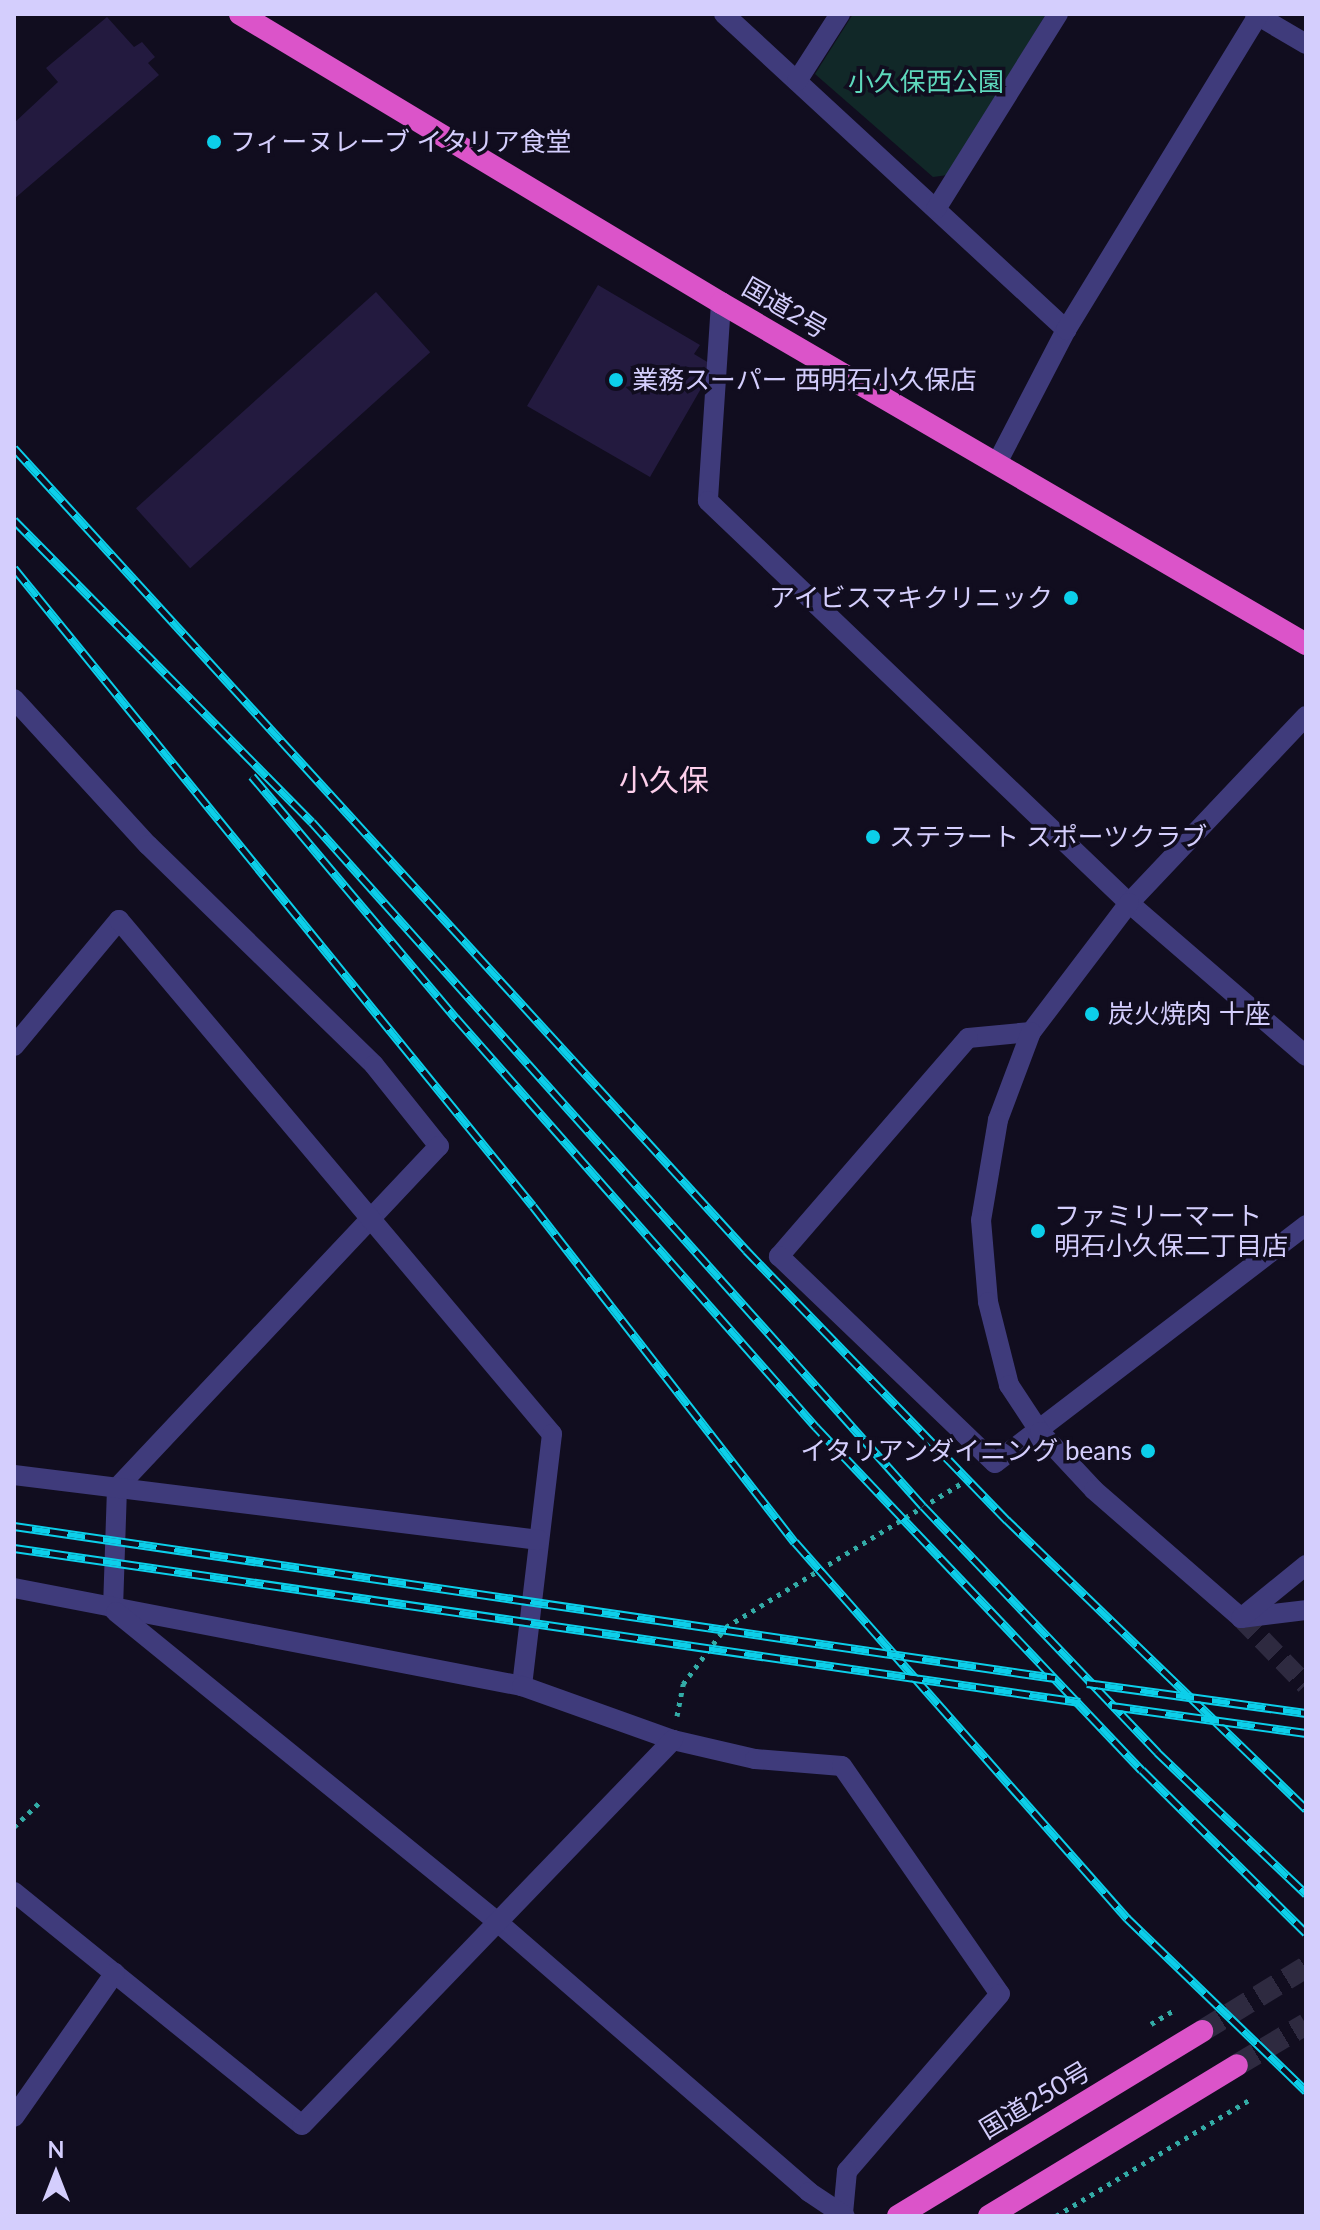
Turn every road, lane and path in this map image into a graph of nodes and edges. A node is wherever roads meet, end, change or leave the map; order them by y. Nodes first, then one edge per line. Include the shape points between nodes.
1 (240, 14) edge
2 (724, 14) edge
3 (840, 14) edge
4 (1058, 14) edge
5 (1257, 15) edge
6 (1306, 44) edge
7 (797, 81) junction
8 (936, 209) junction
9 (721, 303) junction
10 (1066, 330) junction
11 (997, 463) junction
12 (1306, 644) edge
13 (14, 699) edge
14 (1306, 716) edge
15 (1129, 903) junction
16 (1031, 1032) junction
17 (14, 1046) edge
18 (1306, 1056) edge
19 (366, 1219) junction
20 (1306, 1225) edge
21 (1040, 1432) junction
22 (995, 1463) junction
23 (14, 1475) edge
24 (117, 1488) junction
25 (539, 1540) junction
26 (1306, 1565) edge
27 (14, 1588) edge
28 (113, 1609) junction
29 (1306, 1610) edge
30 (1241, 1618) junction
31 (522, 1686) junction
32 (673, 1740) junction
33 (40, 1802) dead end
34 (14, 1827) edge
35 (14, 1892) edge
36 (501, 1925) junction
37 (115, 1973) junction
38 (1202, 2031) tunnel mouth
39 (1237, 2065) tunnel mouth
40 (1251, 2099) dead end
41 (14, 2117) edge
42 (843, 2215) edge
43 (898, 2216) edge
44 (989, 2216) edge
45 (1056, 2216) edge

1 - 9 highway, 国道2号
2 - 7 street
3 - 7 street
4 - 8 street
5 - 6 street
5 - 10 street
7 - 8 street
8 - 10 street
9 - 11 highway, 国道2号
9 - 15 street via 708,501
10 - 11 street
11 - 12 highway, 国道2号
13 - 19 street via 148,845 374,1065 439,1146
14 - 15 street
15 - 16 street
15 - 18 street
16 - 21 street via 998,1120 981,1220 988,1302 1009,1385
16 - 22 street via 968,1038 779,1256
17 - 19 street via 119,920
19 - 24 street
19 - 25 street via 552,1434
20 - 21 street
21 - 22 street
21 - 30 street via 1094,1490
22 - 32 path via 726,1627 683,1684
23 - 24 street
24 - 25 street
24 - 28 street
25 - 31 street
26 - 30 street
27 - 28 street
28 - 31 street
28 - 36 street
29 - 30 street
31 - 32 street
32 - 36 street
32 - 42 street via 755,1759 842,1766 1000,1994 847,2171
33 - 34 path
35 - 37 street
36 - 37 street via 302,2125
36 - 42 street via 809,2192
37 - 41 street
38 - 43 highway, 国道250号
39 - 44 highway
40 - 45 path

